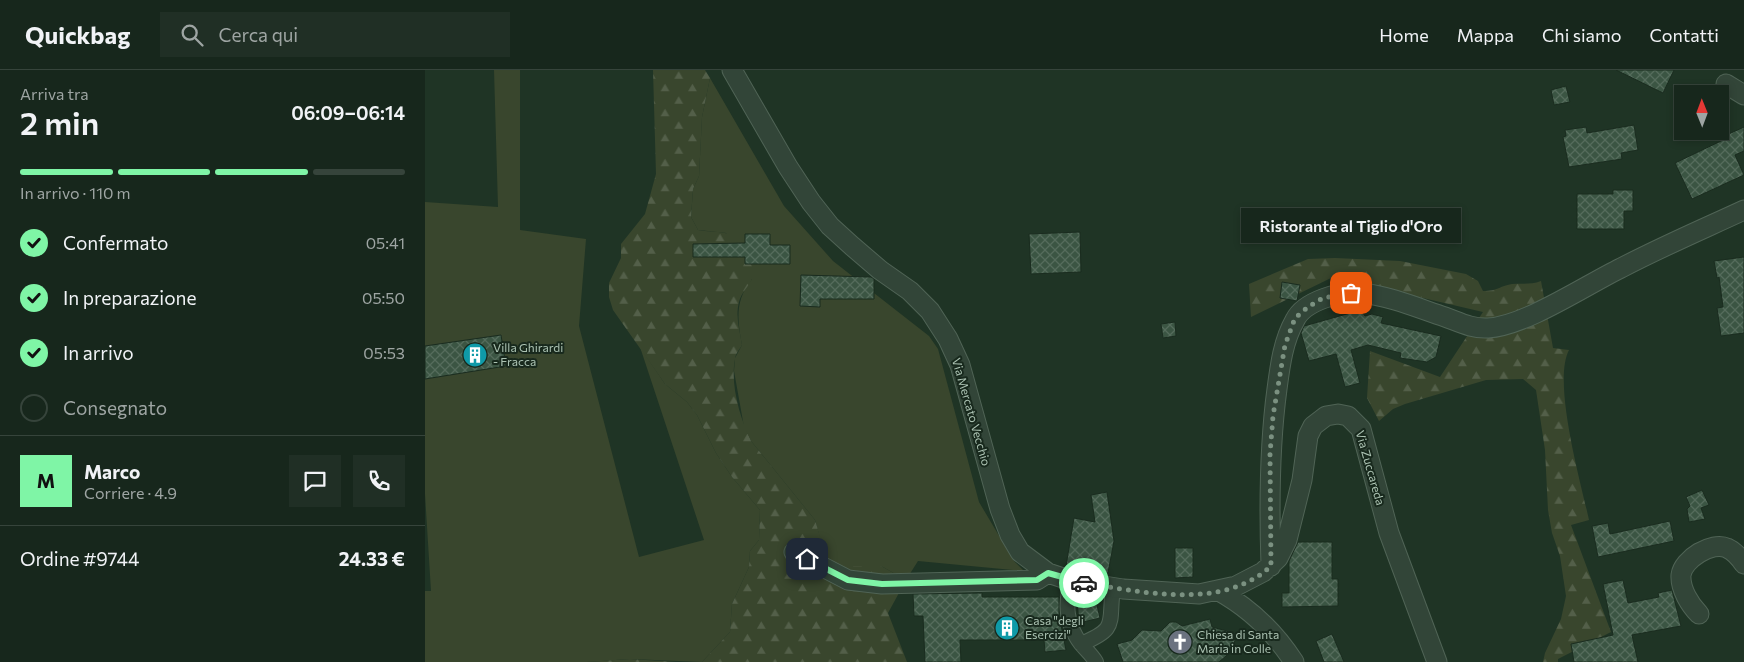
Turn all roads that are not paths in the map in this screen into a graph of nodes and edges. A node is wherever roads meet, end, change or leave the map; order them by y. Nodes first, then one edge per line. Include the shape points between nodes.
1 (732, 70) edge
2 (1726, 84) dead end
3 (1744, 95) edge
4 (1744, 210) edge
5 (794, 552) dead end
6 (1274, 562) junction
7 (1744, 564) edge
8 (1048, 573) junction
9 (1072, 581) junction
10 (1113, 588) junction
11 (1217, 590) junction
12 (1699, 614) dead end
13 (1081, 644) junction
14 (1096, 662) edge
15 (1294, 662) edge
16 (1437, 662) edge

1 - 8 street, Via Mercato Vecchio via 788,167 830,226 930,310 960,366 1010,535 1020,552
2 - 3 street
4 - 6 street via 1623,266 1512,324 1487,328 1468,326 1361,292 1340,293 1308,307 1295,318 1279,371 1270,454
5 - 8 street via 848,580 882,584 1037,580
6 - 11 street, Via Mercato Vecchio via 1254,579
6 - 16 street, Via Zuccareda via 1293,522 1313,426 1326,416 1348,416 1361,429 1389,533
7 - 12 street via 1727,548 1717,546 1687,563 1681,575 1684,591
8 - 9 street, Via Mercato Vecchio
9 - 10 street, Via Mercato Vecchio
9 - 13 street via 1067,617
10 - 11 street, Via Mercato Vecchio via 1180,594
10 - 13 street via 1110,626 1101,636
11 - 15 street via 1244,606 1267,626
13 - 14 street

